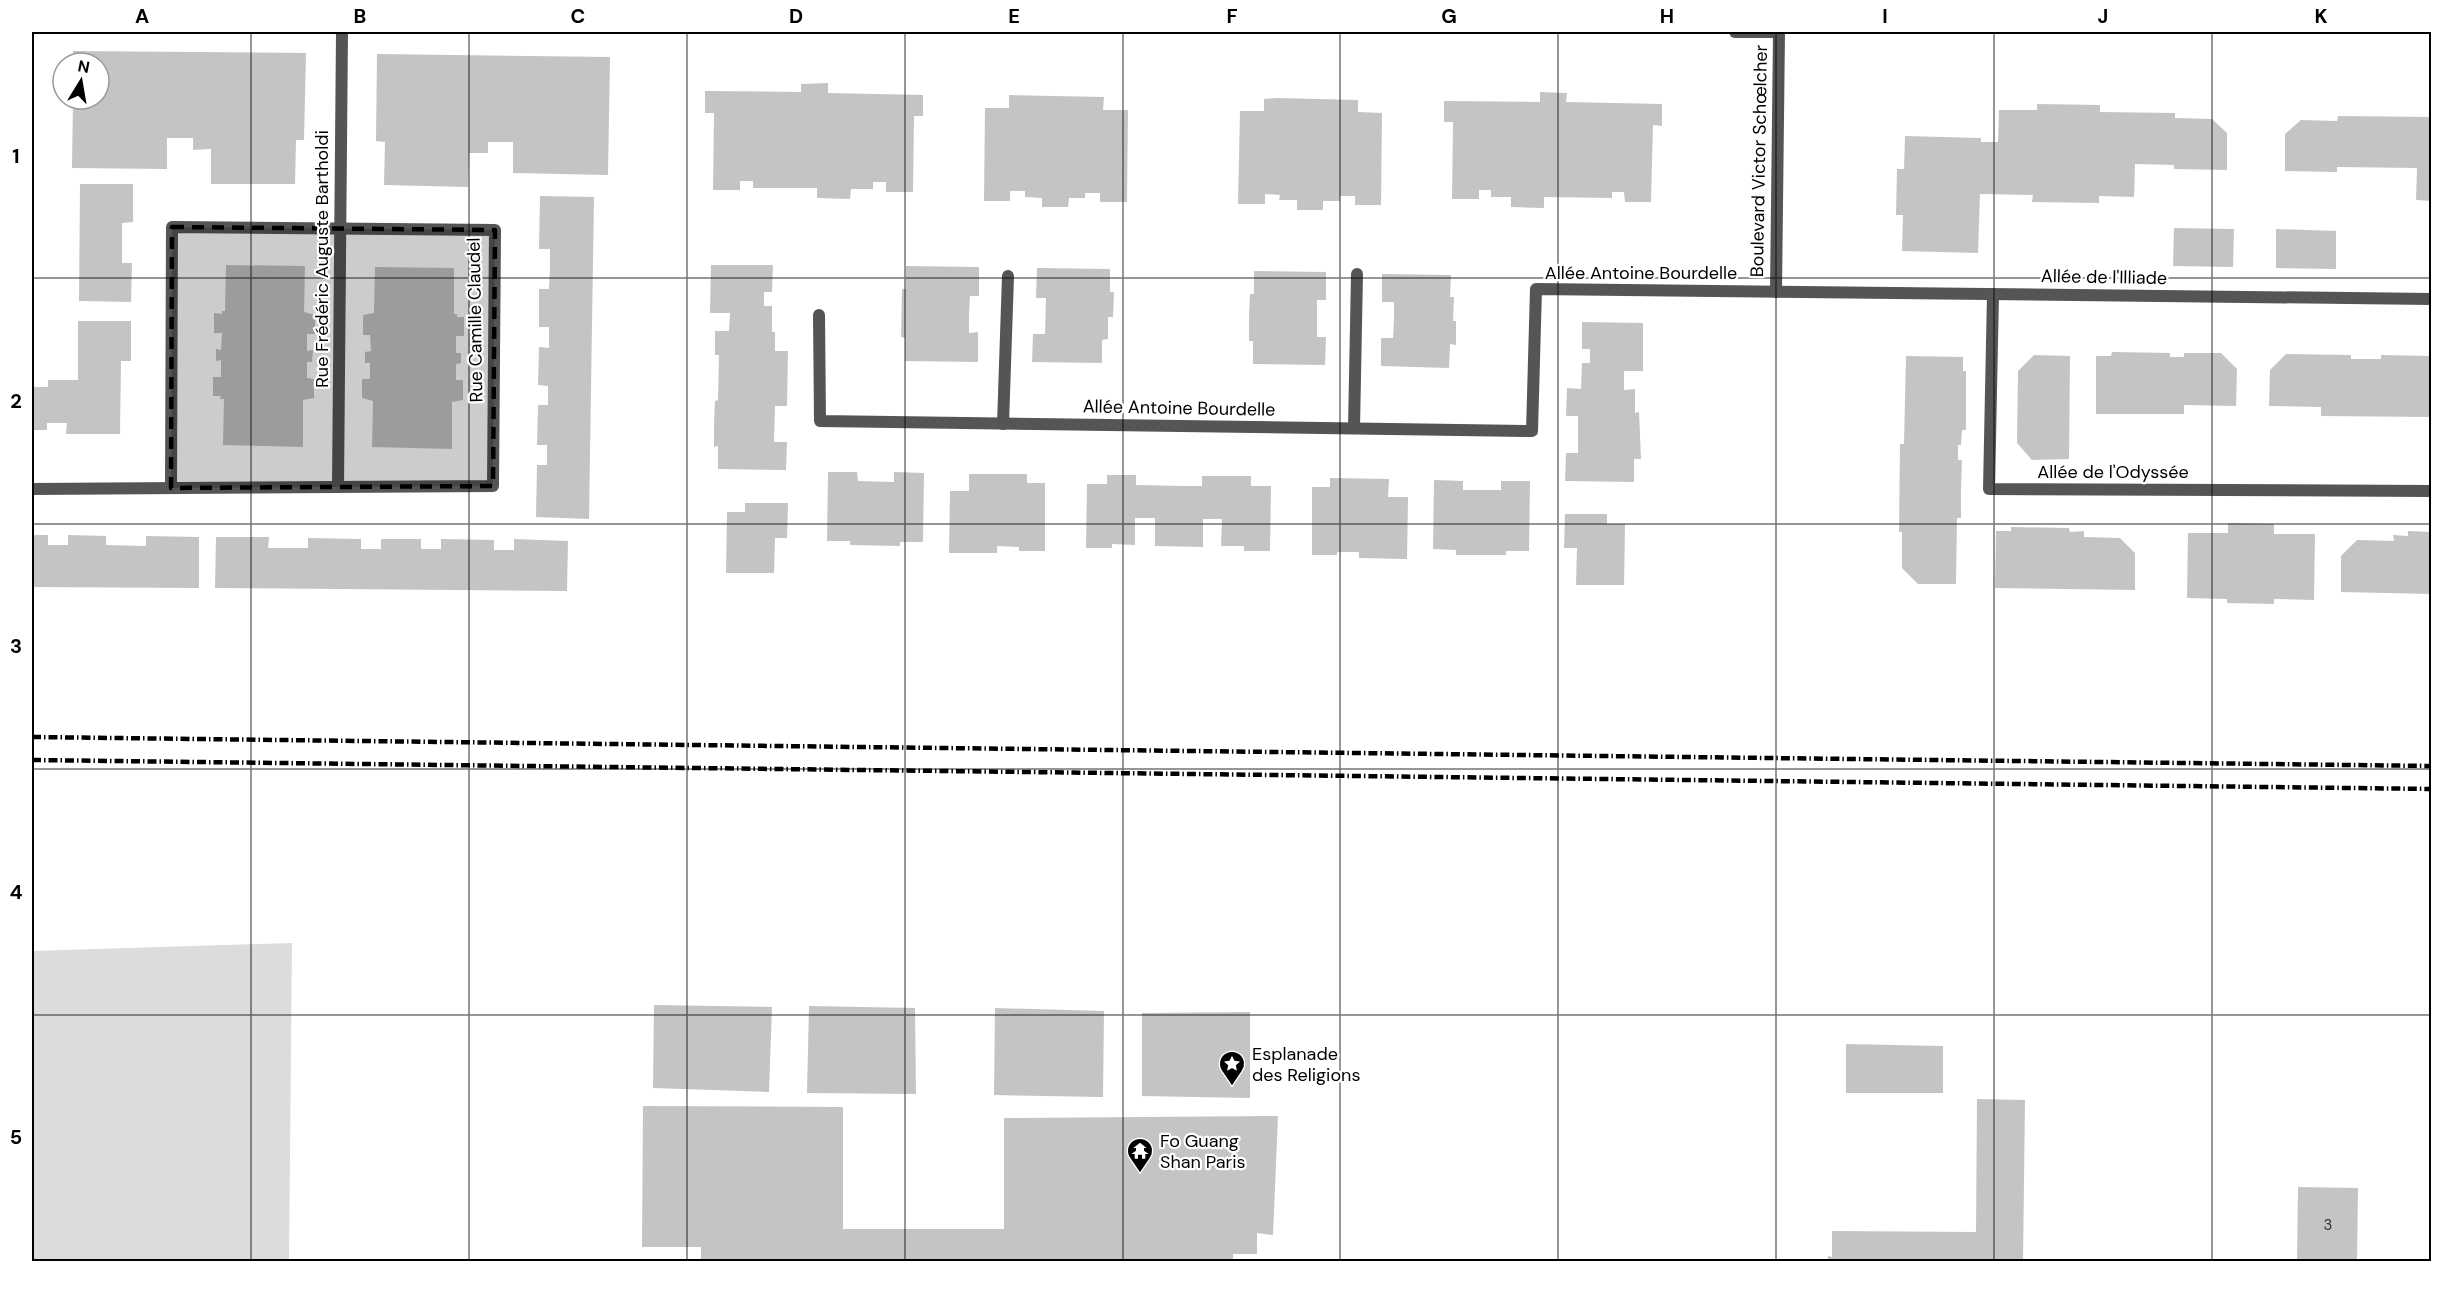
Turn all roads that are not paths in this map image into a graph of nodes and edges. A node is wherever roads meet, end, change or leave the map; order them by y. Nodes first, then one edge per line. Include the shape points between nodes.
1 (342, 32) edge
2 (1735, 32) edge
3 (1779, 32) edge
4 (340, 228) junction
5 (1357, 274) dead end
6 (1008, 276) dead end
7 (1776, 292) junction
8 (1993, 294) junction
9 (2432, 299) edge
10 (819, 315) dead end
11 (1003, 424) junction
12 (1354, 429) junction
13 (338, 486) junction
14 (171, 488) junction
15 (32, 489) edge
16 (2432, 491) edge

1 - 4 street, Rue Frédéric Auguste Bartholdi
2 - 3 street
3 - 7 street, Boulevard Victor Schœlcher
4 - 13 street, Rue Frédéric Auguste Bartholdi
4 - 13 street, Rue Camille Claudel via 495,230 494,474 493,486
4 - 14 street, Rue Camille Claudel via 172,227
5 - 12 street
6 - 11 street
7 - 8 street, Allée de l'Illiade
7 - 12 street, Allée Antoine Bourdelle via 1536,289 1533,431
8 - 9 street, Allée de l'Illiade
8 - 16 street, Allée de l'Odyssée via 1989,489
10 - 11 street, Allée Antoine Bourdelle via 820,421
11 - 12 street, Allée Antoine Bourdelle
13 - 14 street, Rue Camille Claudel
14 - 15 street, Rue Camille Claudel

